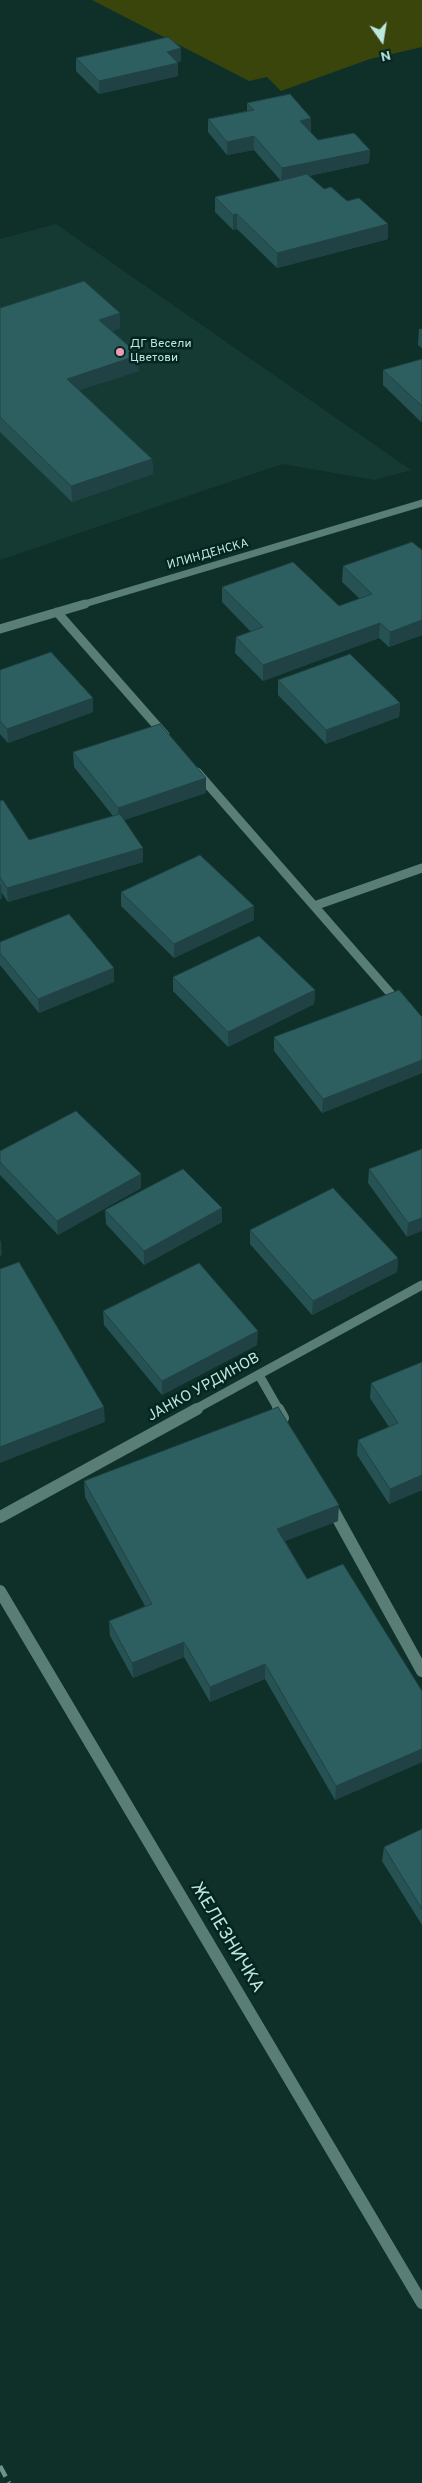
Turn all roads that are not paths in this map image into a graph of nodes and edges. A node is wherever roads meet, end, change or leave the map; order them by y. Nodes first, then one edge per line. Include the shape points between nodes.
1 (422, 503) edge
2 (56, 612) junction
3 (0, 629) edge
4 (172, 744) edge
5 (192, 766) edge
6 (422, 868) edge
7 (314, 906) junction
8 (403, 1008) edge
9 (422, 1285) edge
10 (259, 1375) junction
11 (288, 1427) edge
12 (326, 1497) edge
13 (0, 1517) edge
14 (0, 1591) edge
15 (422, 1671) edge
16 (422, 2303) edge

1 - 2 street, ИЛИНДЕНСКА
2 - 3 street, ИЛИНДЕНСКА
2 - 4 street
5 - 7 street
6 - 7 street
7 - 8 street
9 - 10 street, ЈАНКО УРДИНОВ
10 - 11 street
10 - 13 street, ЈАНКО УРДИНОВ
12 - 15 street
14 - 16 street, ЖЕЛЕЗНИЧКА

